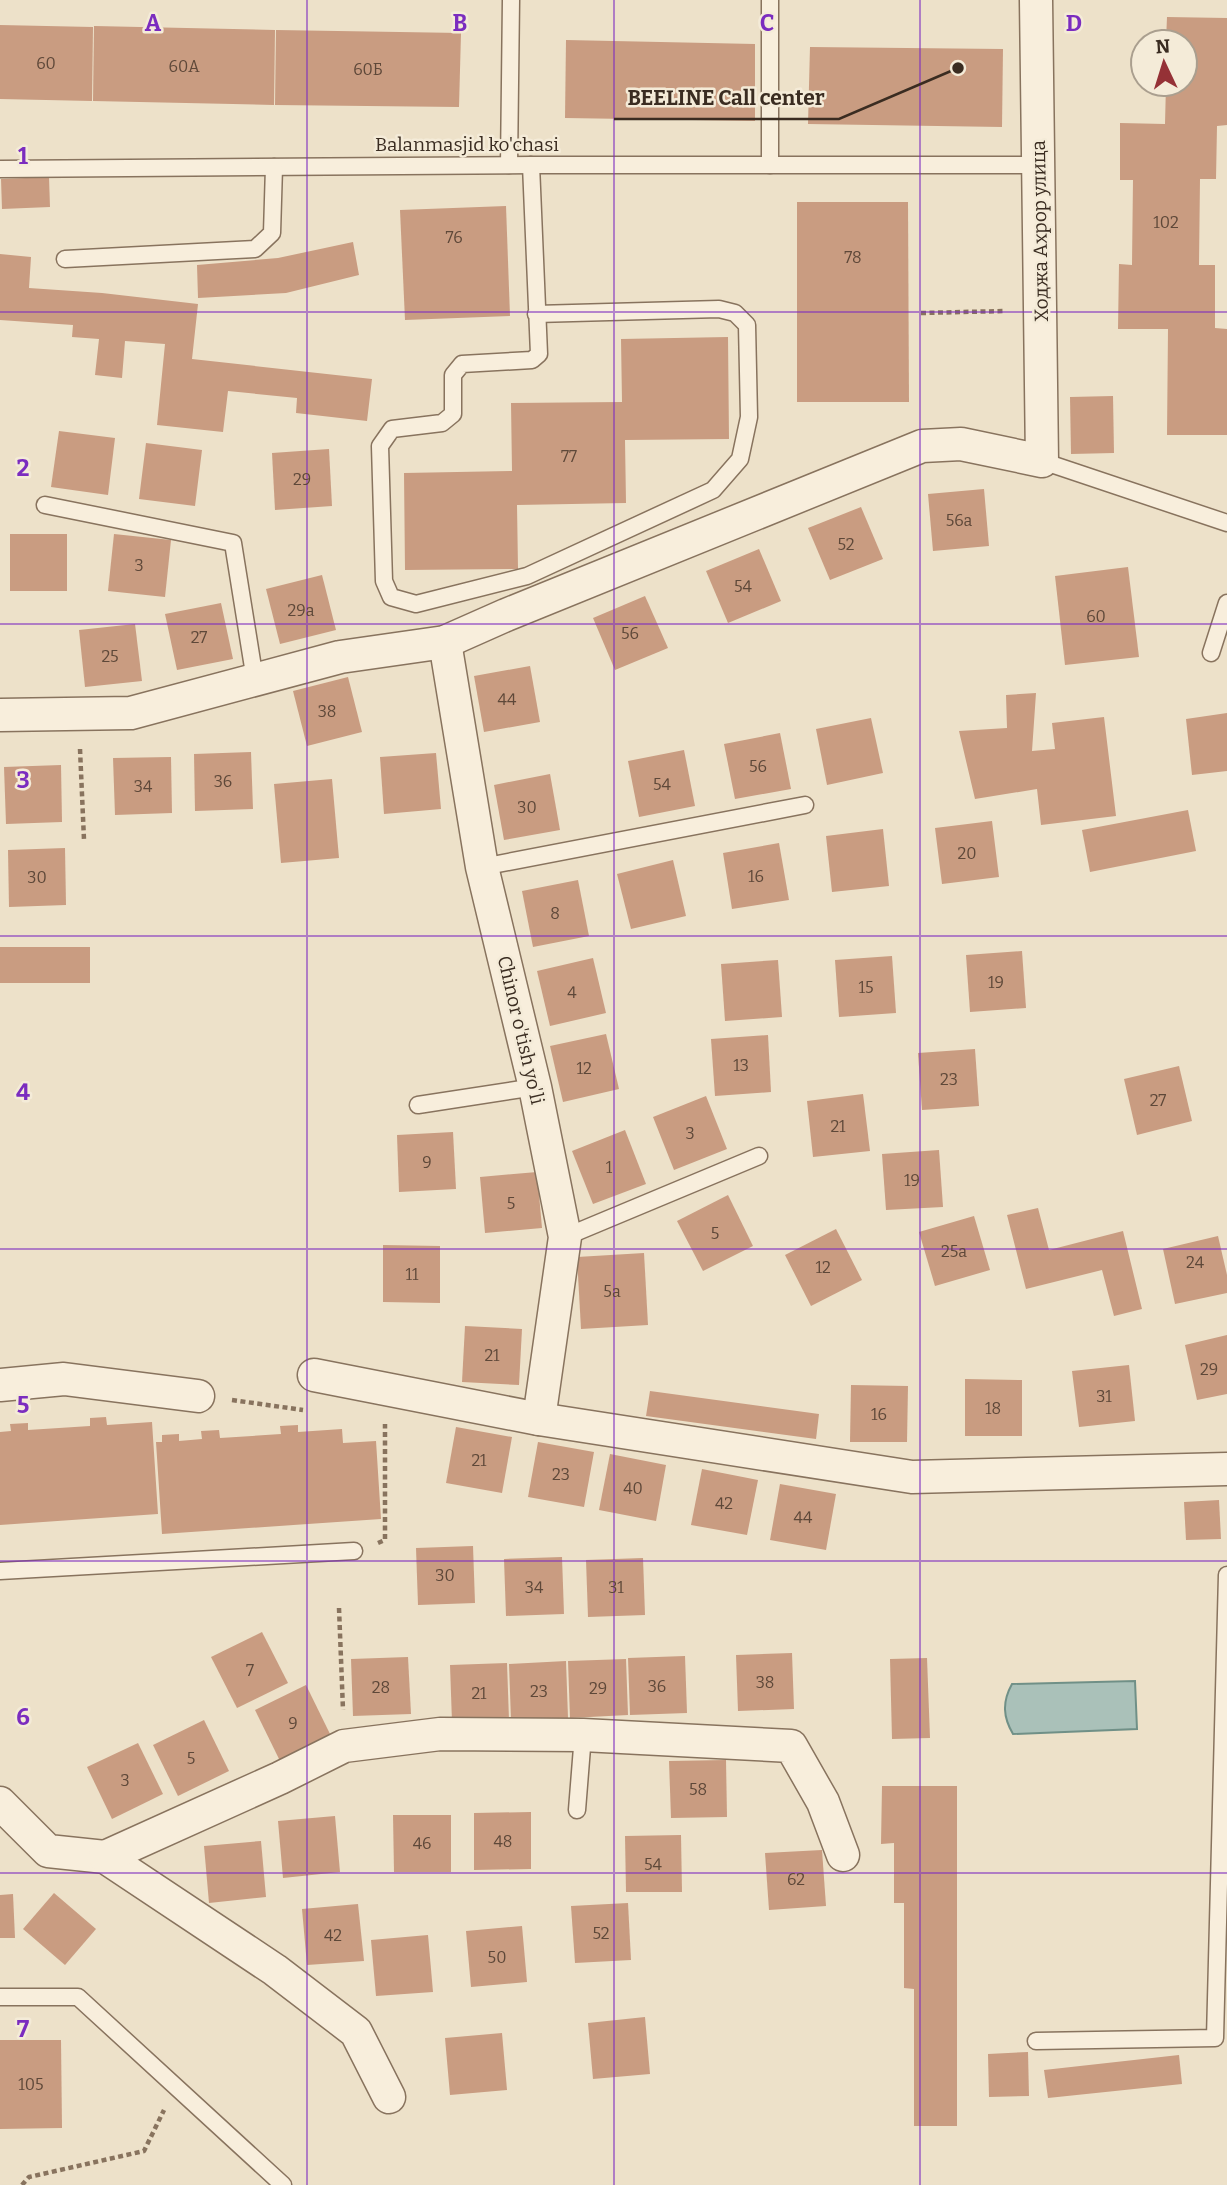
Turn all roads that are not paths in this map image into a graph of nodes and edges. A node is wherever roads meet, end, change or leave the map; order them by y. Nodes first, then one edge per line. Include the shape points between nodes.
1 (511, 0) edge
2 (770, 0) edge
3 (1036, 0) edge
4 (509, 165) junction
5 (531, 165) junction
6 (770, 165) junction
7 (1039, 165) junction
8 (274, 167) junction
9 (0, 169) edge
10 (65, 259) dead end
11 (536, 314) junction
12 (1042, 461) junction
13 (45, 505) dead end
14 (1227, 523) edge
15 (1227, 603) edge
16 (444, 642) junction
17 (1212, 653) dead end
18 (255, 680) junction
19 (0, 715) edge
20 (805, 805) dead end
21 (482, 867) junction
22 (535, 1087) junction
23 (418, 1105) dead end
24 (759, 1156) dead end
25 (565, 1237) junction
26 (314, 1375) dead end
27 (0, 1385) edge
28 (198, 1396) road end
29 (538, 1419) junction
30 (1227, 1469) edge
31 (354, 1551) road end
32 (0, 1571) edge
33 (1227, 1575) edge
34 (583, 1735) junction
35 (0, 1803) edge
36 (577, 1810) dead end
37 (843, 1855) dead end
38 (106, 1857) junction
39 (0, 1997) edge
40 (1036, 2041) dead end
41 (389, 2097) dead end
42 (283, 2185) edge

1 - 4 lane
2 - 6 lane
3 - 7 street, Ходжа Ахрор улица
4 - 5 lane, Balanmasjid ko'chasi
4 - 8 lane, Balanmasjid ko'chasi
5 - 6 lane, Balanmasjid ko'chasi
5 - 11 lane
6 - 7 lane, Balanmasjid ko'chasi
7 - 12 street, Ходжа Ахрор улица
8 - 9 lane, Balanmasjid ko'chasi
8 - 10 lane via 272,233 254,249
11 - 11 lane via 539,354 532,360 462,364 453,375 453,414 442,423 392,429 380,446 384,581 391,597 416,604 527,576 713,490 740,459 750,417 747,325 735,313 719,309
12 - 14 lane
12 - 16 street via 961,444 922,446
13 - 18 lane via 233,543
15 - 17 lane
16 - 18 street via 340,657
16 - 21 street, Chinor o'tish yo'li
18 - 19 street via 131,713
20 - 21 lane
21 - 22 street, Chinor o'tish yo'li
22 - 23 lane
22 - 25 street, Chinor o'tish yo'li
24 - 25 lane
25 - 29 street, Chinor o'tish yo'li
26 - 29 street
27 - 28 street via 64,1379
29 - 30 street via 912,1478
31 - 32 lane
33 - 40 lane via 1215,2038
34 - 36 lane
34 - 37 street via 791,1746 823,1802
34 - 38 street via 440,1734 344,1746
35 - 38 street via 48,1851
38 - 41 street via 275,1970 356,2032
39 - 42 lane via 78,1997

